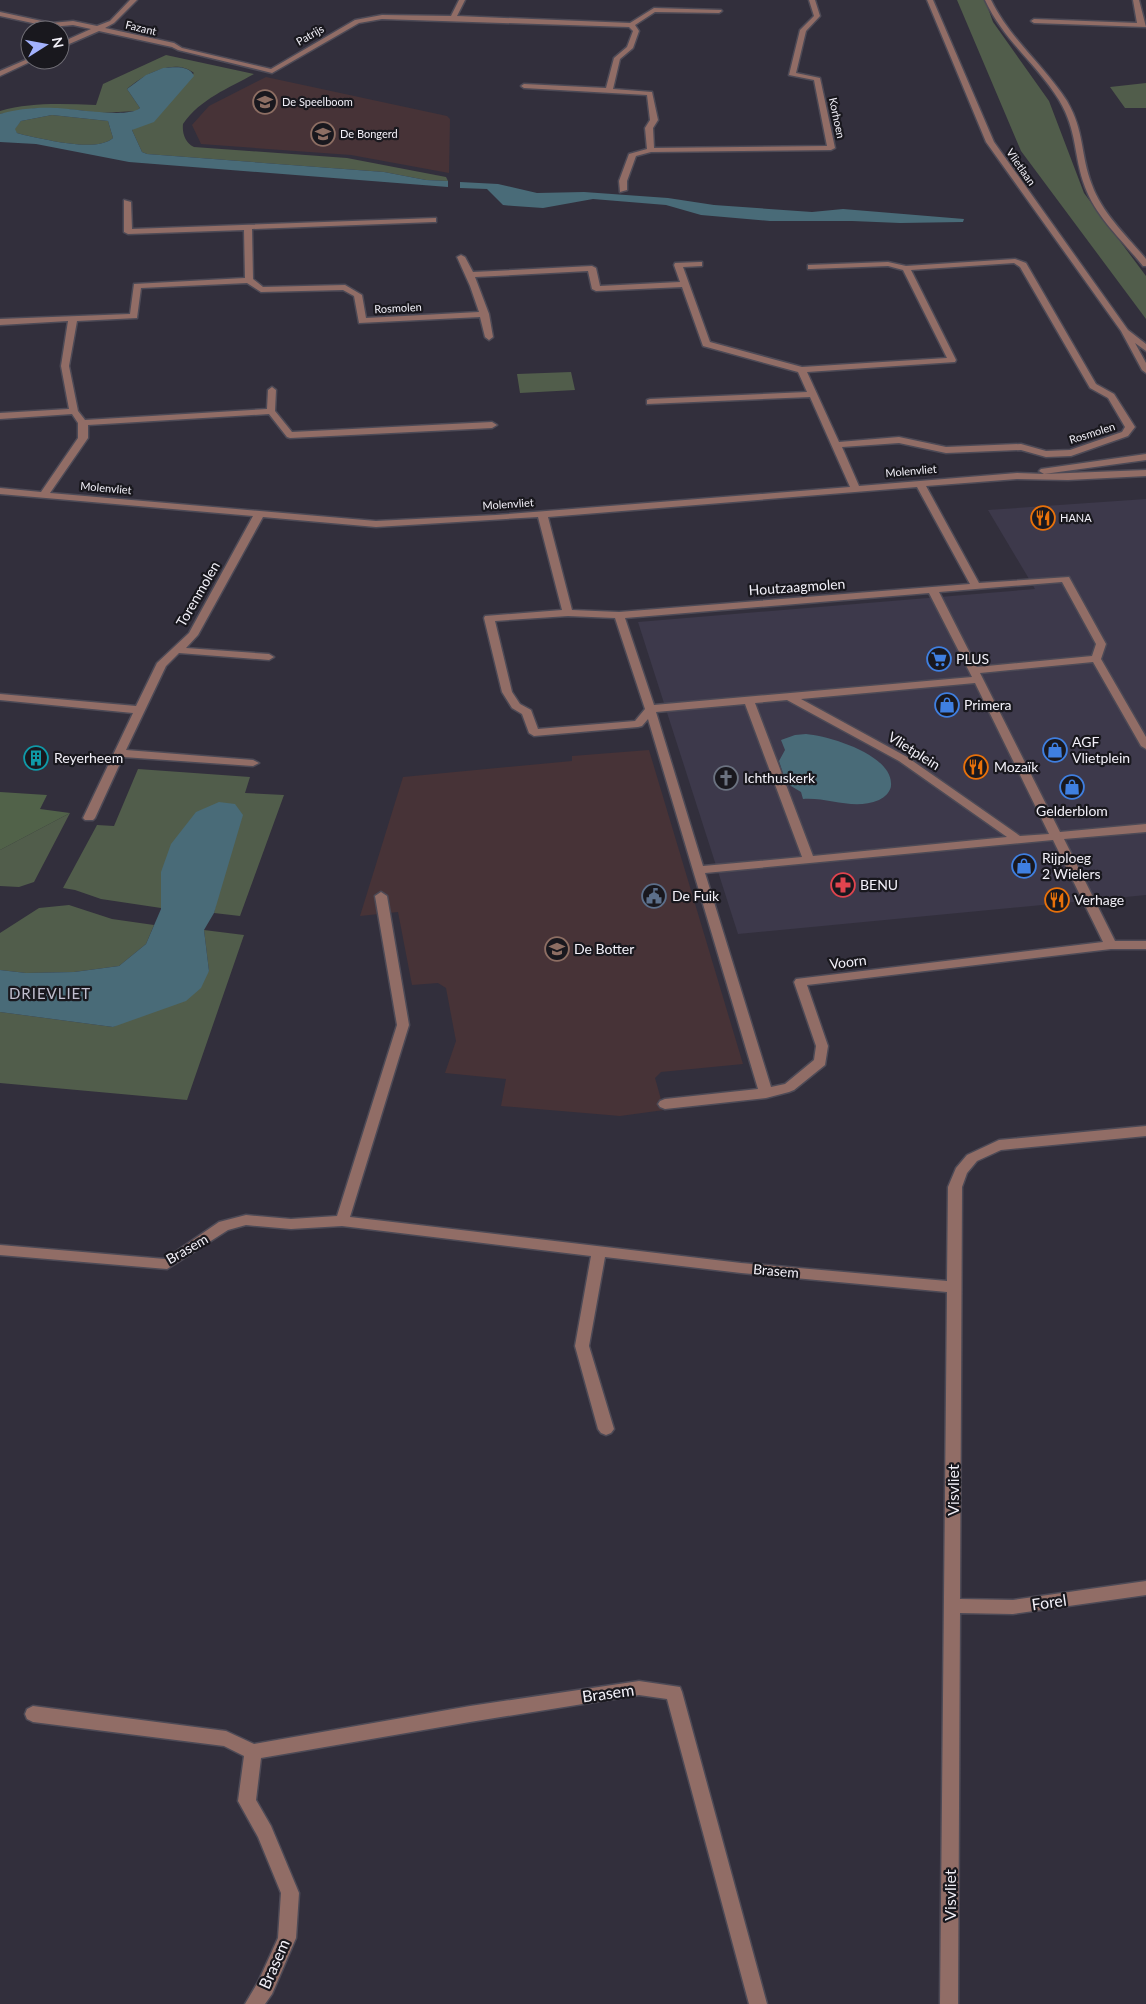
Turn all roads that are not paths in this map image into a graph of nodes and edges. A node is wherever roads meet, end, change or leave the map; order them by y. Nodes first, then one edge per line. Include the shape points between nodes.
1 (134, 0) edge
2 (462, 0) edge
3 (812, 0) edge
4 (930, 0) edge
5 (988, 0) edge
6 (1136, 0) edge
7 (719, 10) dead end
8 (0, 14) edge
9 (454, 18) junction
10 (1034, 21) dead end
11 (1143, 25) edge
12 (631, 26) junction
13 (97, 28) junction
14 (70, 41) edge
15 (180, 49) joint
16 (20, 65) edge
17 (0, 74) edge
18 (524, 86) dead end
19 (609, 91) junction
20 (650, 150) junction
21 (624, 190) dead end
22 (127, 202) dead end
23 (433, 220) dead end
24 (248, 227) junction
25 (461, 256) dead end
26 (699, 264) dead end
27 (1146, 264) edge
28 (811, 267) dead end
29 (906, 268) junction
30 (471, 275) junction
31 (250, 280) junction
32 (684, 284) junction
33 (485, 314) junction
34 (73, 319) junction
35 (0, 322) edge
36 (1125, 331) junction
37 (490, 337) dead end
38 (1146, 348) edge
39 (802, 370) junction
40 (1146, 370) edge
41 (272, 390) dead end
42 (813, 394) junction
43 (650, 402) dead end
44 (74, 411) junction
45 (271, 411) junction
46 (0, 416) edge
47 (83, 423) junction
48 (492, 425) dead end
49 (836, 445) junction
50 (1146, 457) edge
51 (1146, 473) edge
52 (1017, 476) junction
53 (920, 483) junction
54 (855, 488) junction
55 (0, 491) edge
56 (44, 496) junction
57 (260, 513) junction
58 (542, 514) junction
59 (976, 586) junction
60 (933, 590) junction
61 (568, 612) junction
62 (620, 615) junction
63 (177, 650) junction
64 (269, 657) dead end
65 (1096, 659) junction
66 (975, 675) junction
67 (788, 696) junction
68 (0, 697) edge
69 (749, 700) junction
70 (650, 709) junction
71 (140, 710) junction
72 (1146, 746) edge
73 (119, 753) junction
74 (253, 763) dead end
75 (89, 818) dead end
76 (1146, 828) edge
77 (1056, 837) junction
78 (1018, 840) junction
79 (809, 860) junction
80 (698, 870) junction
81 (381, 896) dead end
82 (1111, 945) junction
83 (1146, 945) edge
84 (766, 1094) junction
85 (665, 1104) dead end
86 (1146, 1131) edge
87 (342, 1221) junction
88 (0, 1250) edge
89 (599, 1252) junction
90 (954, 1287) junction
91 (606, 1429) dead end
92 (1146, 1588) edge
93 (952, 1606) junction
94 (40, 1715) dead end
95 (253, 1752) junction
96 (254, 2004) edge
97 (758, 2004) edge
98 (949, 2004) edge

1 - 13 street, Fazant via 112,22
2 - 9 street
3 - 20 street, Korhoen via 817,16 803,30 792,74 817,78 832,148
4 - 36 street, Vlietlaan via 990,142
5 - 27 street via 1011,40 1051,83 1062,100 1073,120 1092,196
6 - 11 street
7 - 12 street via 654,10
8 - 13 street, Fazant via 51,25 73,23
9 - 12 street, Patrijs
9 - 15 street, Patrijs via 382,17 357,21 272,70
10 - 11 street
12 - 19 street via 636,31 630,48 617,58
13 - 14 street, Fazant
13 - 15 street, Fazant
16 - 17 street
18 - 19 street
19 - 20 street via 650,93 654,120 649,128
20 - 21 street via 633,154 623,181
22 - 24 street via 128,232
23 - 24 street
24 - 31 street
25 - 30 street
26 - 32 street via 678,264
28 - 29 street, Rosmolen via 888,264
29 - 39 street via 952,360
29 - 49 street, Rosmolen via 1015,262 1023,265 1093,386 1111,396 1130,427 1126,434 1071,453 1046,454 1021,447 946,450 899,440
30 - 32 street via 592,268 596,289
30 - 33 street
31 - 33 street, Rosmolen via 261,290 345,287 358,295 362,321
31 - 34 street, Rosmolen via 137,286 134,316
32 - 39 street via 706,344
33 - 37 street
34 - 35 street, Rosmolen
34 - 44 street via 65,366
36 - 38 street, Vlietlaan
36 - 40 street, Vlietlaan
39 - 42 street
41 - 45 street
42 - 43 street
42 - 49 street
44 - 46 street
44 - 47 street
45 - 47 street
45 - 48 street via 290,435
47 - 56 street via 83,438
49 - 54 street
50 - 52 street, Molenvliet
51 - 52 street, Molenvliet
52 - 53 street, Molenvliet
53 - 54 street, Molenvliet
53 - 59 street
54 - 58 street, Molenvliet
55 - 56 street, Molenvliet
56 - 57 street, Molenvliet
57 - 58 street, Molenvliet via 376,524
57 - 63 street, Torenmolen via 193,635
58 - 61 street
59 - 60 street, Houtzaagmolen
59 - 65 street, Houtzaagmolen via 1065,579 1101,644
60 - 62 street, Houtzaagmolen
60 - 66 street
61 - 62 street, Houtzaagmolen
61 - 70 street, Houtzaagmolen via 490,618 507,692 516,706 528,712 534,733 638,724
62 - 70 street
63 - 64 street
63 - 71 street, Torenmolen via 161,666
65 - 66 street
65 - 72 street
66 - 67 street
66 - 77 street
67 - 69 street
67 - 78 street, Vlietplein via 903,759
68 - 71 street
69 - 70 street
69 - 79 street
70 - 80 street
71 - 73 street, Torenmolen
73 - 74 street
73 - 75 street, Torenmolen
76 - 77 street
77 - 78 street
77 - 82 street
78 - 79 street
79 - 80 street
80 - 84 street
81 - 87 street via 403,1025
82 - 83 street, Voorn
82 - 84 street, Voorn via 800,982 822,1046 820,1062 790,1087
84 - 85 street, Voorn
86 - 90 street, Visvliet via 999,1145 972,1158 961,1171 956,1187
87 - 88 street, Brasem via 291,1224 246,1220 224,1226 167,1264
87 - 89 street, Brasem
89 - 90 street, Brasem
89 - 91 street via 582,1346
90 - 93 street, Visvliet
92 - 93 street, Forel via 1013,1607
93 - 98 street, Visvliet
94 - 95 street via 226,1738
95 - 96 street, Brasem via 247,1801 265,1832 290,1893 287,1938 265,1988
95 - 97 street, Brasem via 639,1688 674,1692

